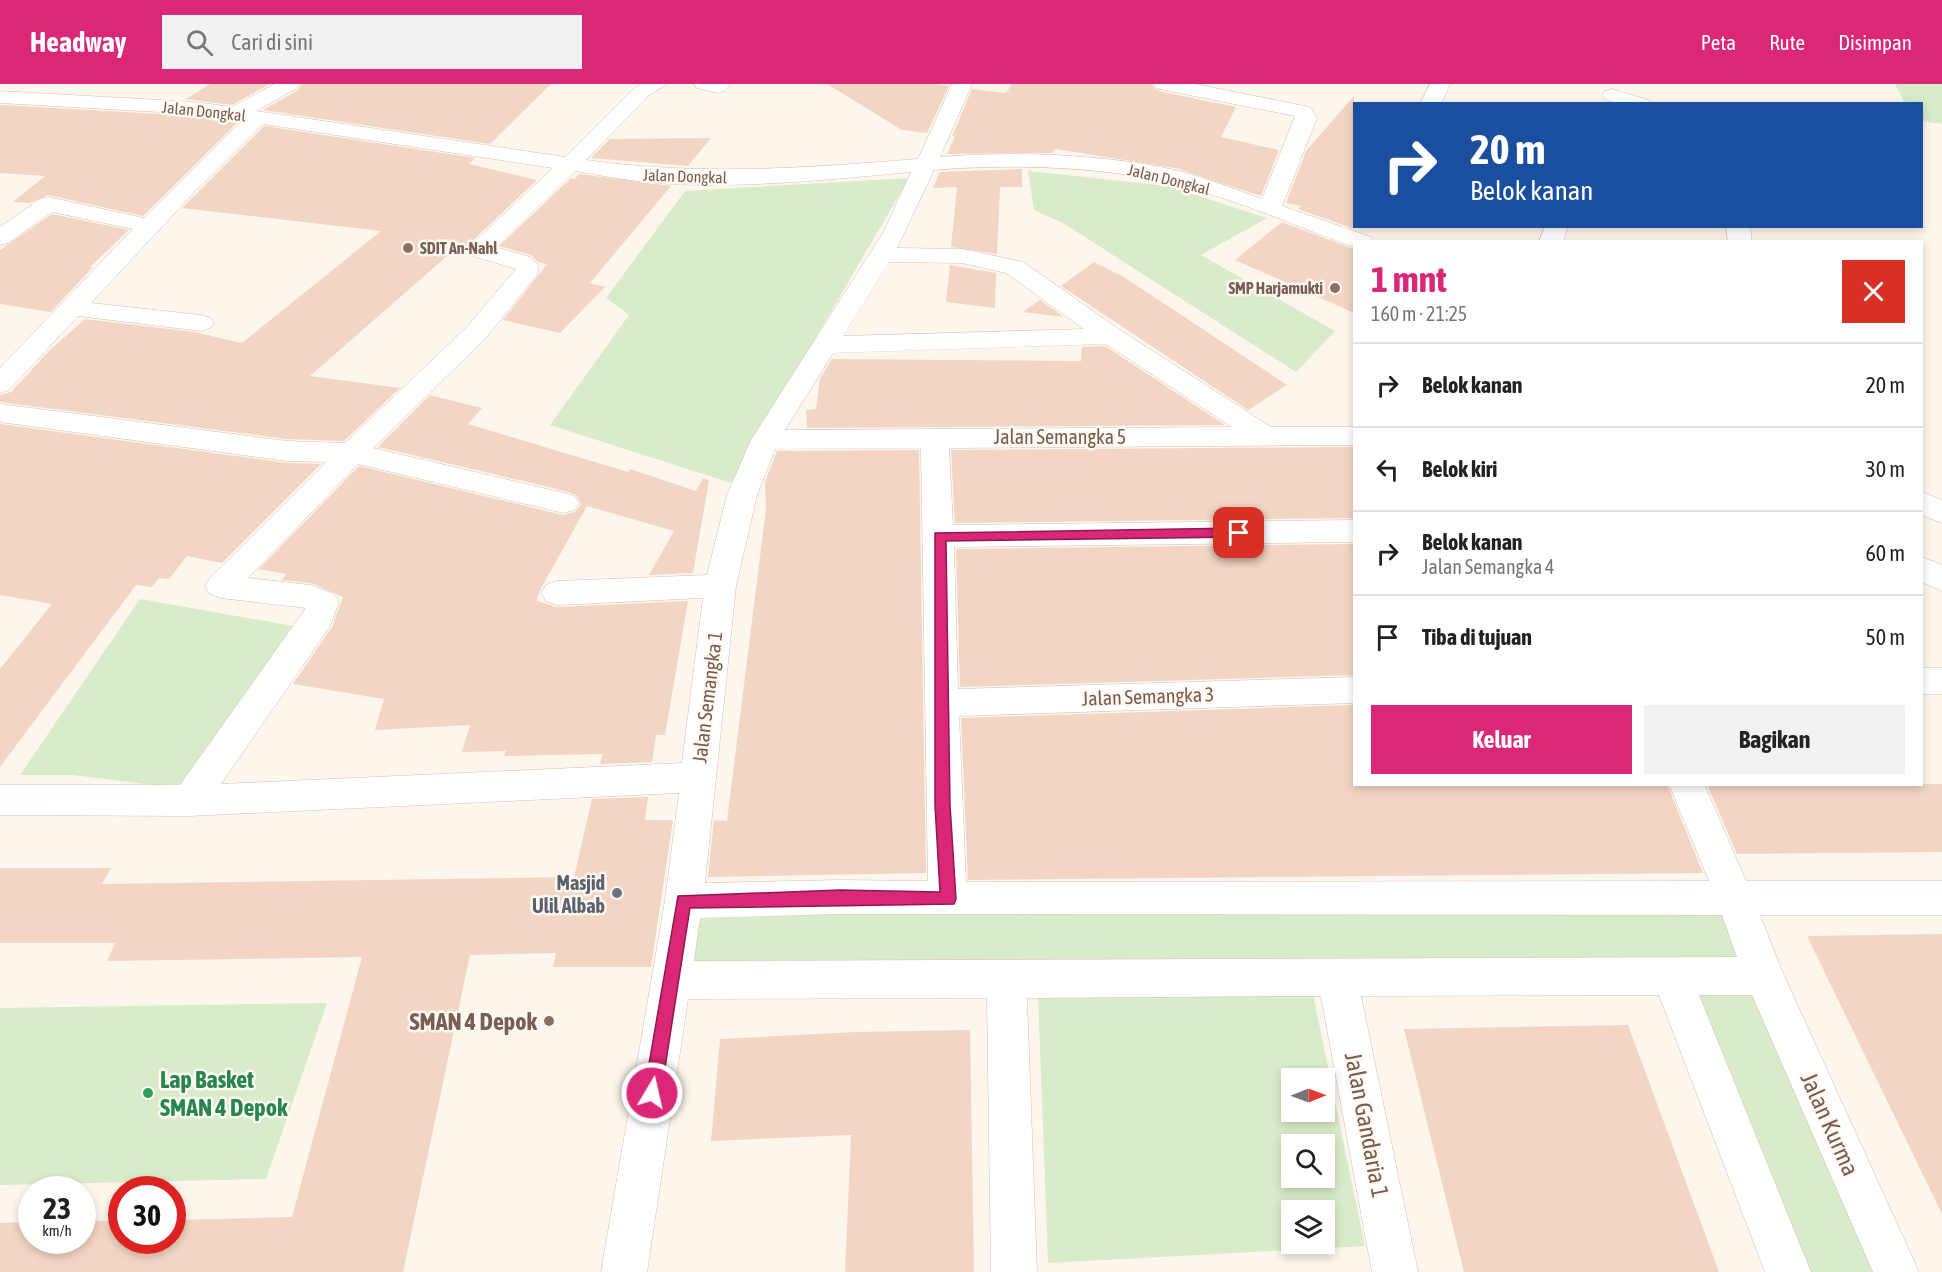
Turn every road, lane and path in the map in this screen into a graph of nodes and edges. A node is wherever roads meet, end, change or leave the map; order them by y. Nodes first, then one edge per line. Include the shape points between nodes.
1 (290, 84) edge
2 (657, 84) edge
3 (704, 84) edge
4 (720, 84) edge
5 (962, 84) edge
6 (1164, 84) edge
7 (1440, 84) edge
8 (185, 90) dead end
9 (1612, 94) edge
10 (0, 97) edge
11 (1431, 102) edge
12 (1635, 102) edge
13 (157, 106) junction
14 (235, 114) junction
15 (259, 117) junction
16 (926, 164) junction
17 (568, 166) junction
18 (1270, 208) junction
19 (150, 226) junction
20 (0, 238) edge
21 (1358, 240) edge
22 (883, 255) junction
23 (72, 308) junction
24 (201, 323) dead end
25 (1111, 336) junction
26 (824, 345) junction
27 (0, 384) edge
28 (0, 413) edge
29 (1263, 435) junction
30 (1353, 436) edge
31 (934, 437) junction
32 (765, 440) junction
33 (352, 453) junction
34 (564, 502) dead end
35 (1923, 503) edge
36 (1942, 513) edge
37 (1353, 531) edge
38 (939, 536) junction
39 (1923, 569) edge
40 (1942, 579) edge
41 (720, 586) junction
42 (557, 593) dead end
43 (1923, 681) edge
44 (1942, 681) edge
45 (1353, 690) edge
46 (941, 703) junction
47 (697, 777) junction
48 (1687, 786) edge
49 (0, 800) edge
50 (189, 801) junction
51 (1942, 898) edge
52 (948, 899) junction
53 (1735, 899) junction
54 (684, 901) junction
55 (1764, 976) junction
56 (1672, 978) junction
57 (1338, 979) junction
58 (670, 980) junction
59 (1007, 980) junction
60 (624, 1272) edge
61 (1014, 1272) edge
62 (1395, 1272) edge
63 (1788, 1272) edge
64 (1896, 1272) edge

1 - 14 street
2 - 17 street via 642,91
3 - 4 street
5 - 16 street, Jalan Semangka 1
6 - 18 street via 1303,111 1306,118
7 - 11 street
8 - 13 street
9 - 12 street
10 - 13 street, Jalan Dongkal
13 - 14 street, Jalan Dongkal
14 - 15 street, Jalan Dongkal
15 - 17 street, Jalan Dongkal
15 - 19 street
16 - 17 street, Jalan Dongkal via 794,176 720,178
16 - 18 street, Jalan Dongkal via 1006,160 1138,169
16 - 22 street, Jalan Semangka 1
17 - 33 street via 477,250 522,262 527,266 525,275 476,333
18 - 21 street, Jalan Dongkal
19 - 20 street via 48,204
19 - 23 street
22 - 25 street via 962,256 1014,267
22 - 26 street, Jalan Semangka 1
23 - 24 street
23 - 27 street
25 - 26 street
25 - 29 street
26 - 32 street, Jalan Semangka 1
28 - 33 street via 287,451
29 - 30 street, Jalan Semangka 5
29 - 31 street, Jalan Semangka 5
31 - 32 street, Jalan Semangka 5
31 - 38 street
32 - 41 street, Jalan Semangka 1 via 742,495
33 - 34 street
33 - 50 street via 221,586 323,602 320,617
35 - 36 street
37 - 38 street
38 - 46 street
39 - 40 street
41 - 42 street
41 - 47 street, Jalan Semangka 1
43 - 44 street
45 - 46 street, Jalan Semangka 3
46 - 52 street
47 - 50 street
47 - 54 street, Jalan Semangka 1
48 - 53 street, Jalan Kurma
49 - 50 street
51 - 53 street
52 - 53 street
52 - 54 street
53 - 55 street, Jalan Kurma
54 - 58 street, Jalan Semangka 1
55 - 56 street
55 - 64 street, Jalan Kurma
56 - 57 street
56 - 63 street
57 - 59 street
57 - 62 street, Jalan Gandaria 1
58 - 59 street
58 - 60 street, Jalan Semangka 1
59 - 61 street

